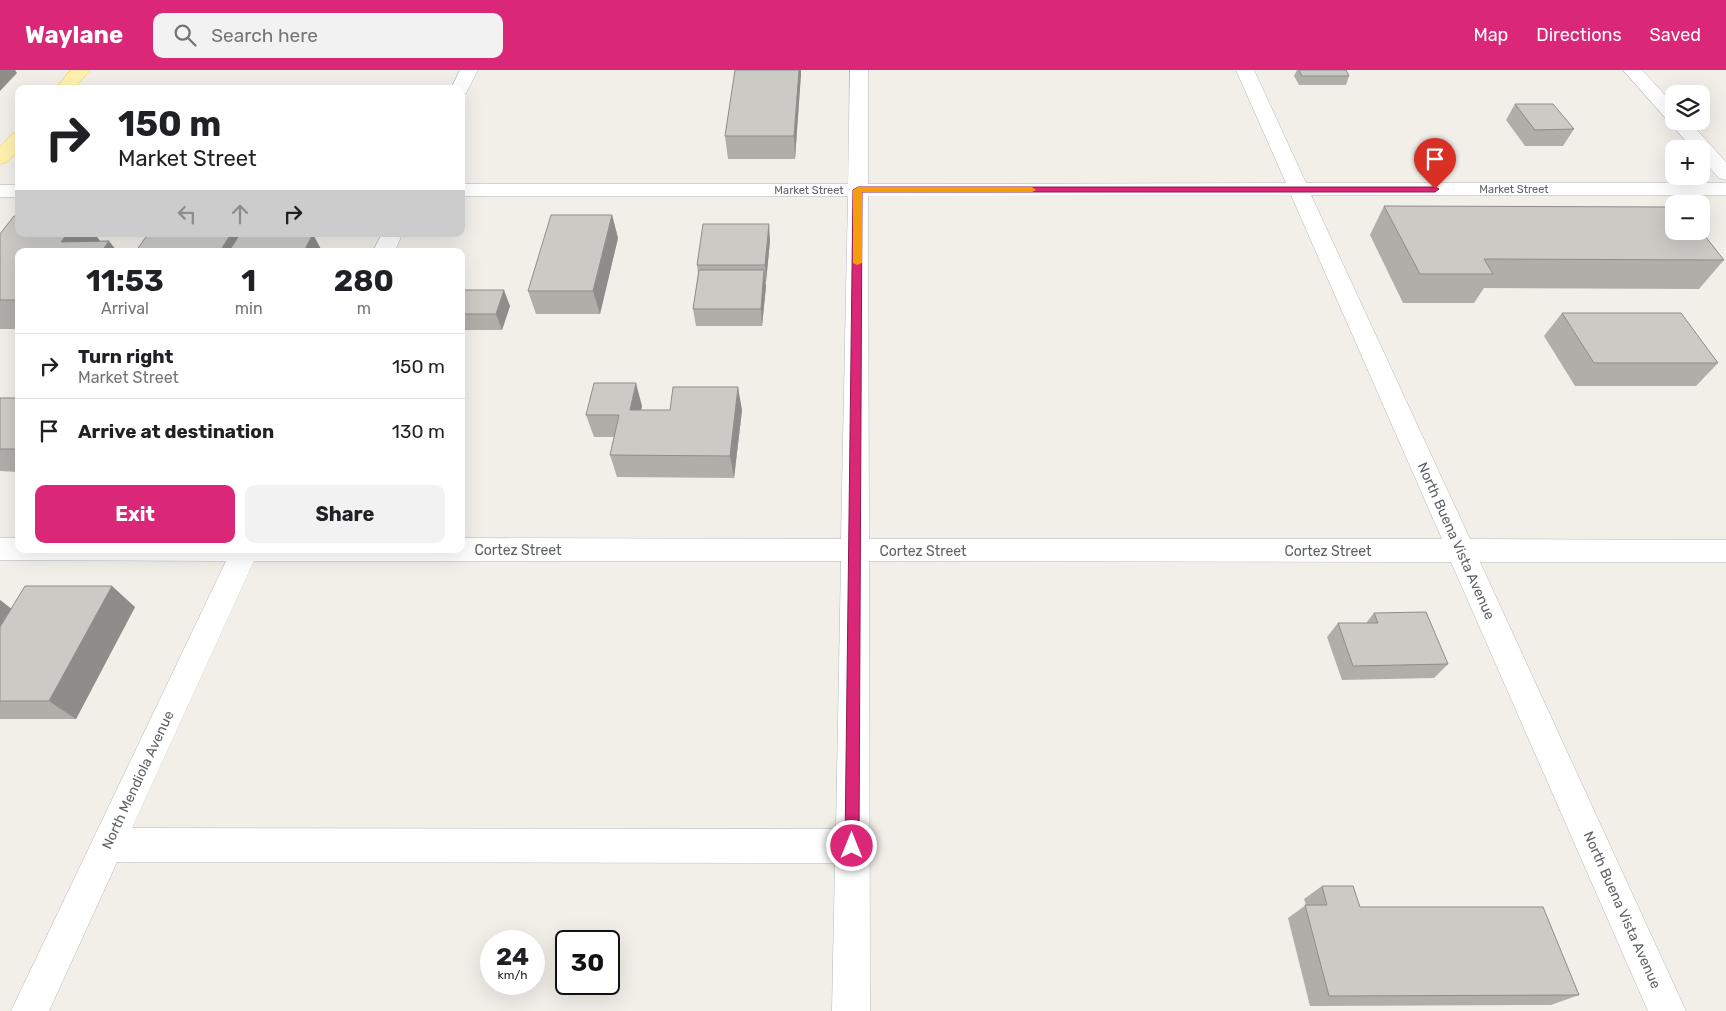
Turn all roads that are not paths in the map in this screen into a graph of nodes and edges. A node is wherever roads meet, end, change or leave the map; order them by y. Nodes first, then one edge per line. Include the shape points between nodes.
1 (81, 70) edge
2 (469, 70) edge
3 (859, 70) edge
4 (1245, 70) edge
5 (1632, 70) edge
6 (68, 85) edge
7 (462, 85) edge
8 (1665, 106) edge
9 (1686, 130) edge
10 (15, 142) edge
11 (0, 158) edge
12 (1726, 174) edge
13 (1299, 189) junction
14 (1726, 189) edge
15 (465, 190) edge
16 (858, 190) junction
17 (0, 191) edge
18 (15, 191) edge
19 (0, 549) edge
20 (15, 549) edge
21 (465, 550) edge
22 (854, 551) junction
23 (1461, 551) junction
24 (1726, 551) edge
25 (243, 553) edge
26 (108, 845) junction
27 (852, 846) junction
28 (30, 1011) edge
29 (851, 1011) edge
30 (1667, 1011) edge

1 - 6 main road
2 - 7 street
3 - 16 street
4 - 13 street, North Buena Vista Avenue
5 - 8 street
9 - 12 street
10 - 11 main road
13 - 14 street, Market Street
13 - 16 street, Market Street
13 - 23 street, North Buena Vista Avenue
15 - 16 street, Market Street
16 - 22 street
17 - 18 street
19 - 20 street, Cortez Street
21 - 22 street, Cortez Street
22 - 23 street, Cortez Street
22 - 27 street
23 - 24 street, Cortez Street
23 - 30 street, North Buena Vista Avenue
25 - 26 street, North Mendiola Avenue
26 - 27 street
26 - 28 street, North Mendiola Avenue
27 - 29 street

